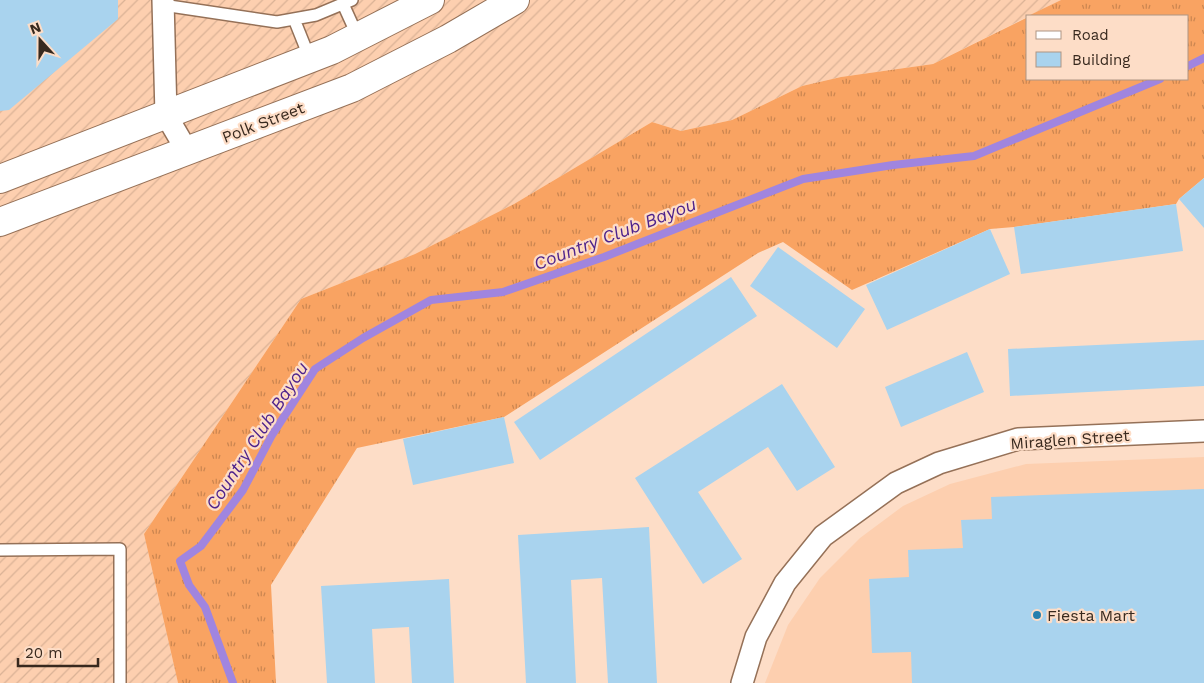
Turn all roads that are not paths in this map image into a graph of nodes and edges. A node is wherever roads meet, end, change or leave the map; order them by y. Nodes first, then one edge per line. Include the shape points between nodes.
1 (430, 0) edge
2 (516, 0) edge
3 (163, 2) edge
4 (348, 2) edge
5 (294, 19) junction
6 (358, 37) junction
7 (310, 59) junction
8 (166, 115) junction
9 (187, 151) junction
10 (0, 179) edge
11 (0, 222) edge
12 (1204, 431) edge
13 (0, 550) edge
14 (120, 683) edge
15 (742, 683) edge

1 - 6 main road
2 - 9 main road, Polk Street via 352,88
3 - 5 lane via 277,22
3 - 8 street
4 - 5 lane via 316,15
4 - 6 lane
5 - 7 lane
6 - 7 main road
7 - 8 main road
8 - 9 street
8 - 10 main road
9 - 11 main road, Polk Street
12 - 15 street, Miraglen Street via 1018,439 939,463 896,482 823,536 785,583 756,637
13 - 14 lane via 120,549

